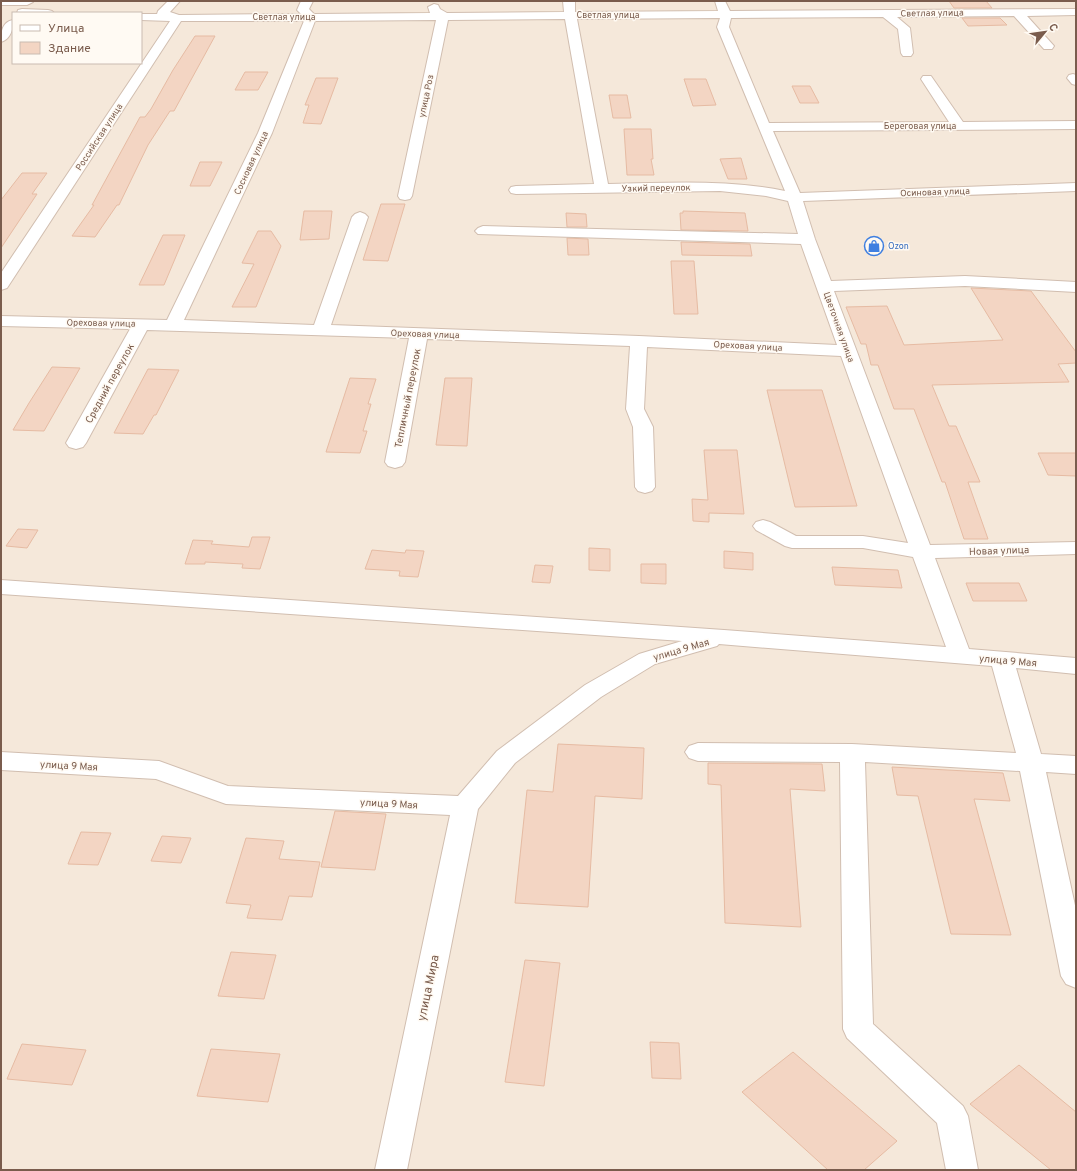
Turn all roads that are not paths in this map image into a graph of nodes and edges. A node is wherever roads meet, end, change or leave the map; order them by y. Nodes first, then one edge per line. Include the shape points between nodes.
1 (174, 1) edge
2 (307, 1) edge
3 (436, 1) edge
4 (569, 1) edge
5 (926, 1) edge
6 (1, 2) edge
7 (25, 7) edge
8 (723, 8) edge
9 (44, 12) edge
10 (1076, 12) edge
11 (934, 13) junction
12 (1018, 13) junction
13 (570, 14) junction
14 (887, 14) junction
15 (443, 15) junction
16 (142, 16) edge
17 (311, 17) junction
18 (178, 18) junction
19 (12, 24) edge
20 (1, 38) edge
21 (1048, 46) dead end
22 (907, 53) dead end
23 (927, 79) dead end
24 (959, 126) junction
25 (1076, 126) edge
26 (764, 127) junction
27 (1076, 187) edge
28 (516, 190) dead end
29 (602, 190) junction
30 (405, 196) dead end
31 (795, 198) junction
32 (360, 218) dead end
33 (482, 231) dead end
34 (807, 239) junction
35 (1, 285) edge
36 (824, 286) junction
37 (1076, 287) edge
38 (1, 321) edge
39 (141, 324) junction
40 (173, 325) junction
41 (322, 330) junction
42 (419, 334) junction
43 (639, 341) junction
44 (848, 351) junction
45 (76, 443) dead end
46 (395, 462) dead end
47 (645, 487) dead end
48 (763, 526) dead end
49 (1076, 548) edge
50 (923, 552) junction
51 (1, 587) edge
52 (724, 637) junction
53 (960, 655) junction
54 (1002, 659) junction
55 (1076, 666) edge
56 (698, 752) dead end
57 (852, 754) junction
58 (1, 761) edge
59 (1031, 763) junction
60 (1076, 765) edge
61 (465, 806) junction
62 (1076, 976) edge
63 (390, 1170) edge
64 (962, 1170) edge

1 - 18 street via 162,13
2 - 17 street via 303,10
3 - 15 street via 434,11
4 - 13 street
5 - 11 street
6 - 7 street
7 - 9 street
8 - 13 street, Светлая улица
8 - 14 street, Светлая улица
8 - 26 street, Цветочная улица via 723,27
10 - 12 street, Светлая улица
11 - 12 street, Светлая улица
11 - 14 street, Светлая улица
12 - 21 street
13 - 15 street, Светлая улица
13 - 29 street
14 - 22 street via 904,28
15 - 17 street, Светлая улица
15 - 30 street, улица Роз
16 - 18 street, Светлая улица
17 - 18 street, Светлая улица
17 - 40 street, Сосновая улица via 265,133
18 - 35 street, Российская улица
19 - 20 street
23 - 24 street
24 - 25 street, Береговая улица
24 - 26 street, Береговая улица
26 - 31 street, Цветочная улица
27 - 31 street, Осиновая улица
28 - 29 street, Узкий переулок
29 - 31 street, Узкий переулок via 720,187
31 - 34 street, Цветочная улица
32 - 41 street
33 - 34 street
34 - 36 street, Цветочная улица
36 - 37 street via 965,281
36 - 44 street, Цветочная улица
38 - 39 street, Ореховая улица
39 - 40 street, Ореховая улица
39 - 45 street, Средний переулок
40 - 41 street, Ореховая улица
41 - 42 street, Ореховая улица
42 - 43 street, Ореховая улица
42 - 46 street, Тепличный переулок
43 - 44 street, Ореховая улица
43 - 47 street via 635,410 644,427
44 - 50 street, Цветочная улица
48 - 50 street, Новая улица via 792,542 863,542
49 - 50 street, Новая улица
50 - 53 street, Цветочная улица
51 - 52 street, улица 9 Мая
52 - 53 street, улица 9 Мая
52 - 61 street, улица 9 Мая via 647,659 593,691 506,756
53 - 54 street, улица 9 Мая
54 - 55 street, улица 9 Мая
54 - 59 street
56 - 57 street
57 - 59 street
57 - 64 street via 858,1029 952,1116
58 - 61 street, улица 9 Мая via 159,770 226,795
59 - 60 street
59 - 62 street
61 - 63 street, улица Мира

